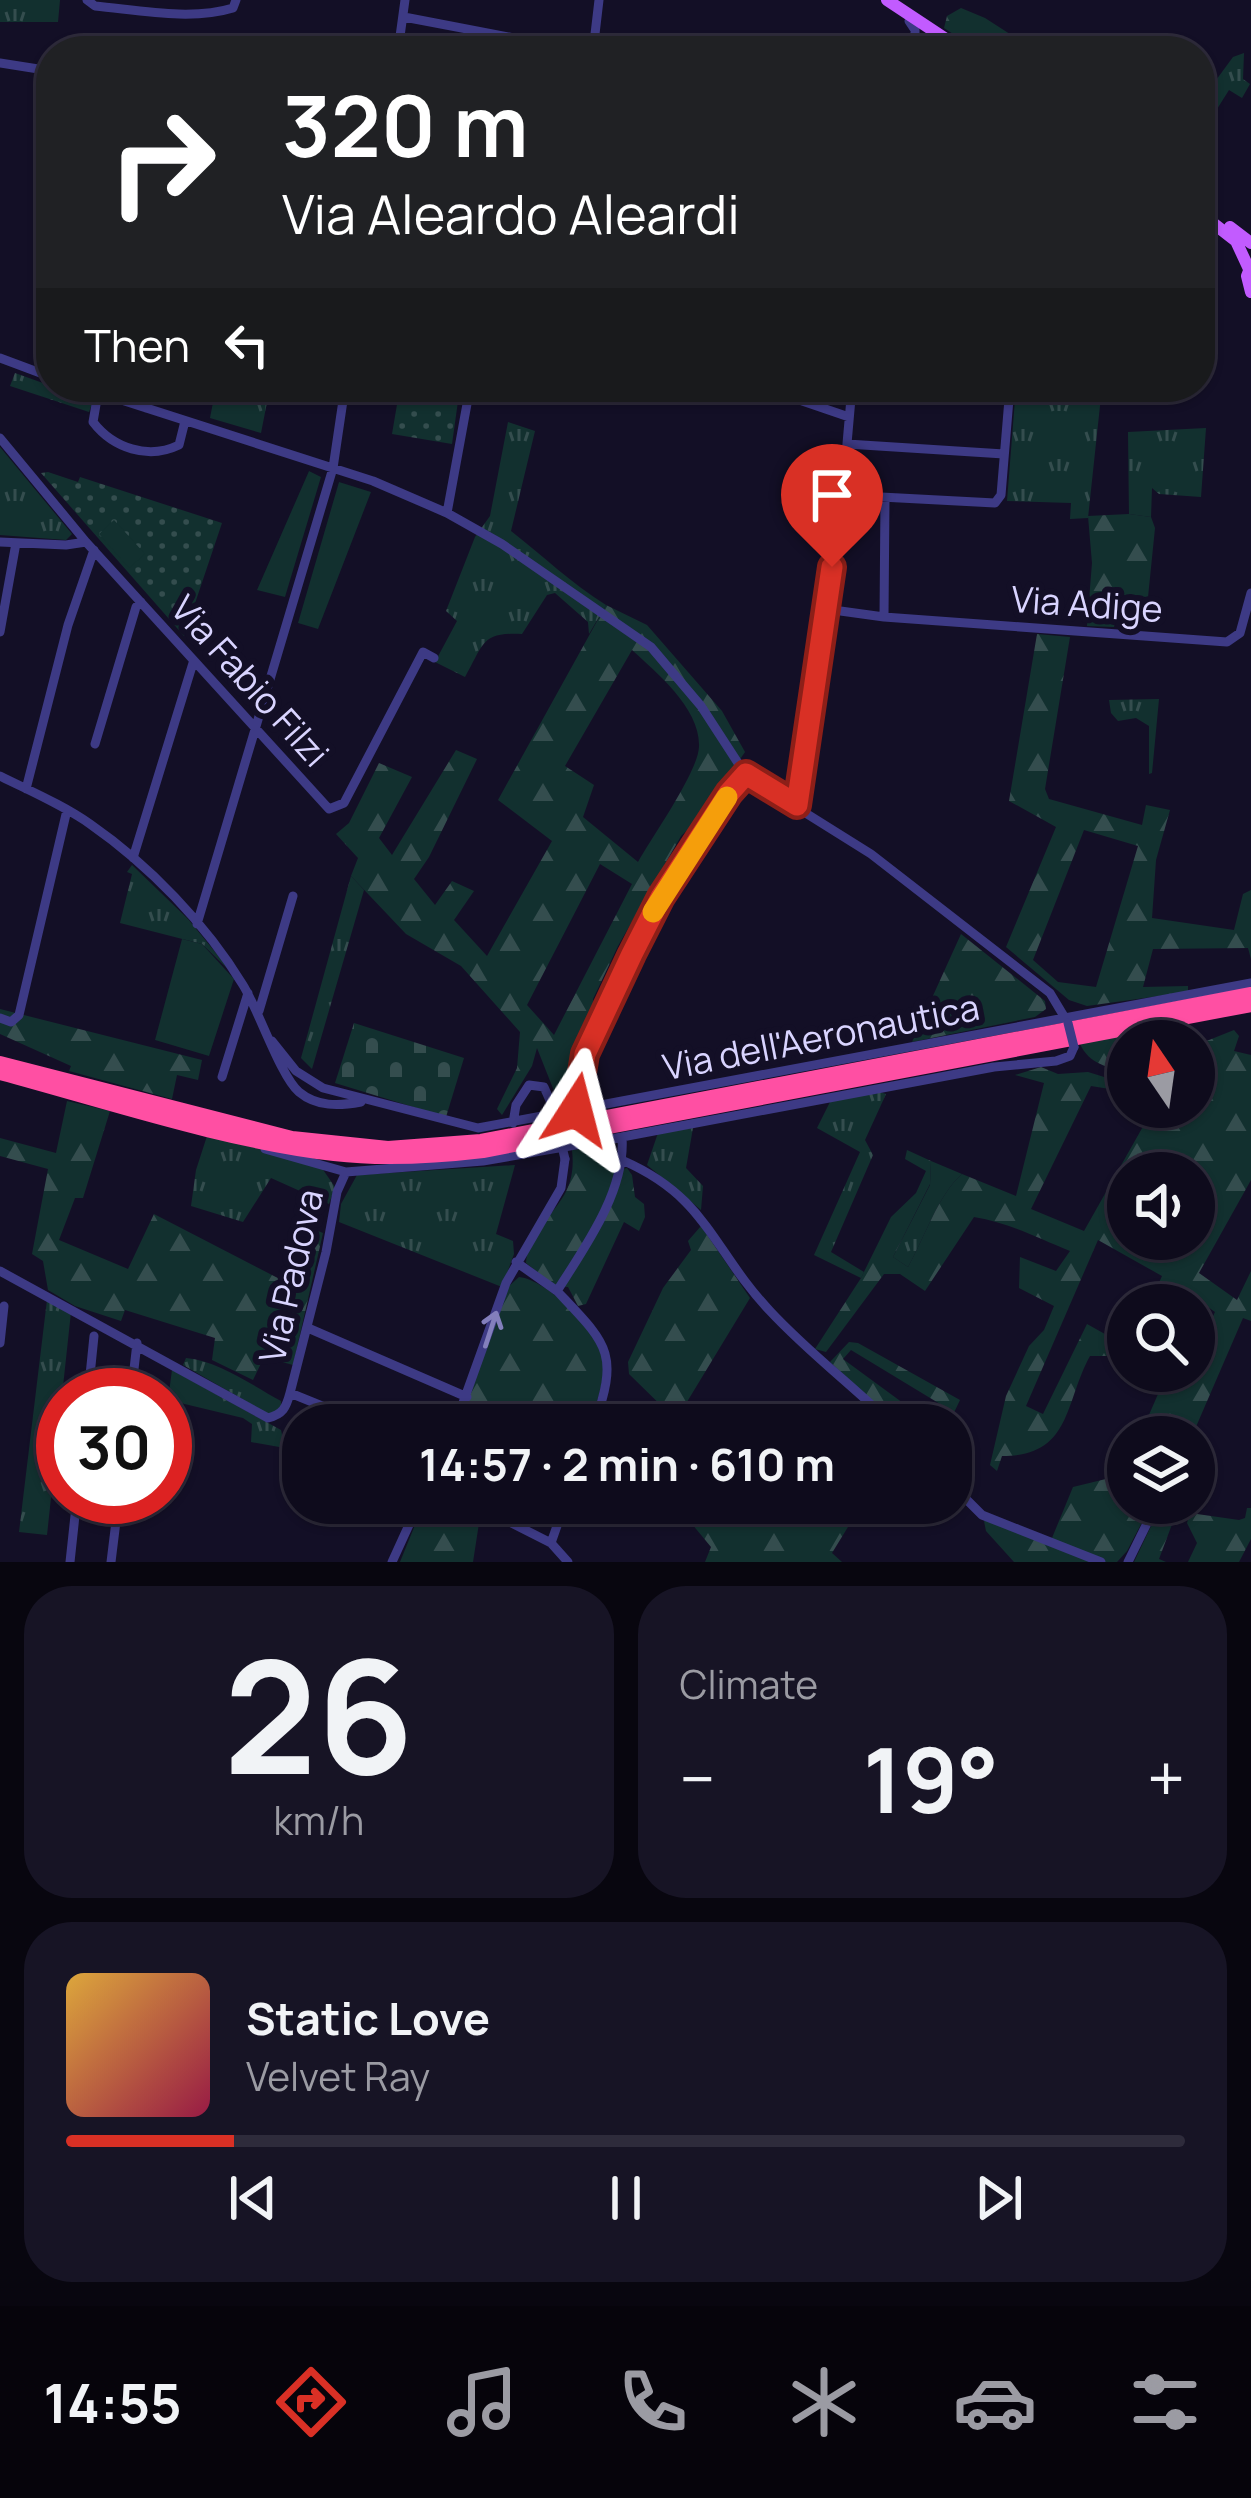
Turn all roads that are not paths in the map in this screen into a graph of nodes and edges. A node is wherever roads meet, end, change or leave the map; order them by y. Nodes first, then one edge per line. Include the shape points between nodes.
1 (87, 0) edge
2 (236, 0) edge
3 (405, 0) edge
4 (599, 0) edge
5 (882, 0) edge
6 (404, 16) junction
7 (909, 21) junction
8 (401, 36) edge
9 (506, 36) edge
10 (595, 36) edge
11 (915, 36) edge
12 (932, 36) edge
13 (937, 36) edge
14 (0, 63) edge
15 (36, 69) edge
16 (1215, 218) edge
17 (1215, 221) edge
18 (1251, 243) edge
19 (1250, 267) edge
20 (1251, 292) edge
21 (0, 358) edge
22 (36, 371) edge
23 (96, 402) edge
24 (127, 402) edge
25 (147, 402) edge
26 (343, 402) edge
27 (805, 402) edge
28 (850, 402) edge
29 (1009, 402) edge
30 (467, 404) dead end
31 (146, 408) junction
32 (849, 417) junction
33 (185, 421) junction
34 (0, 438) edge
35 (848, 444) junction
36 (1004, 454) junction
37 (333, 468) junction
38 (843, 495) junction
39 (885, 497) junction
40 (448, 513) junction
41 (0, 542) edge
42 (16, 542) junction
43 (90, 546) junction
44 (1251, 593) edge
45 (141, 602) junction
46 (826, 609) junction
47 (884, 617) junction
48 (0, 632) edge
49 (434, 658) dead end
50 (194, 663) junction
51 (254, 727) junction
52 (95, 744) dead end
53 (746, 774) junction
54 (0, 776) edge
55 (26, 789) junction
56 (797, 805) junction
57 (67, 810) junction
58 (134, 858) junction
59 (293, 896) dead end
60 (197, 924) junction
61 (1251, 983) edge
62 (248, 993) junction
63 (1251, 994) edge
64 (1251, 1005) edge
65 (259, 1013) junction
66 (0, 1018) edge
67 (1068, 1020) junction
68 (0, 1059) edge
69 (0, 1076) edge
70 (37, 1077) junction
71 (222, 1077) dead end
72 (576, 1110) junction
73 (513, 1124) junction
74 (622, 1137) junction
75 (241, 1143) dead end
76 (624, 1161) junction
77 (346, 1172) junction
78 (516, 1262) junction
79 (0, 1270) edge
80 (557, 1291) junction
81 (4, 1306) dead end
82 (308, 1328) junction
83 (94, 1336) dead end
84 (0, 1340) edge
85 (137, 1343) junction
86 (91, 1368) edge
87 (134, 1368) edge
88 (290, 1393) junction
89 (466, 1397) junction
90 (317, 1404) edge
91 (463, 1404) edge
92 (601, 1404) edge
93 (870, 1404) edge
94 (972, 1505) edge
95 (74, 1524) edge
96 (115, 1524) edge
97 (409, 1524) edge
98 (513, 1524) edge
99 (558, 1524) edge
100 (1147, 1524) edge
101 (551, 1543) junction
102 (70, 1562) edge
103 (111, 1562) edge
104 (392, 1562) edge
105 (568, 1562) edge
106 (1101, 1562) edge
107 (1128, 1562) edge

1 - 2 street via 185,13 233,8
3 - 6 street
4 - 10 street
5 - 7 main road
5 - 13 main road
6 - 8 street
6 - 9 street
7 - 11 street
7 - 12 main road
14 - 15 street
16 - 18 main road
17 - 19 main road
19 - 20 main road
21 - 22 street
23 - 33 street via 92,422 130,448 172,449
24 - 31 street
25 - 31 street
26 - 37 street
27 - 32 street
28 - 32 street
29 - 36 street
30 - 40 street
31 - 33 street
32 - 35 street
33 - 37 street
34 - 43 street, Via Fabio Filzi
35 - 36 street
35 - 38 street
36 - 39 street via 994,502
37 - 40 street
37 - 51 street
38 - 39 street
38 - 46 street
39 - 47 street
40 - 53 street via 651,647
41 - 42 street
42 - 43 street
42 - 48 street
43 - 45 street, Via Fabio Filzi
43 - 55 street
44 - 47 street, Via Adige via 1240,633 1227,642
45 - 50 street, Via Fabio Filzi
45 - 52 street, Via Fabio Filzi
46 - 47 street, Via Adige
46 - 56 street
49 - 51 street, Via Fabio Filzi via 423,652 337,808 328,809
50 - 51 street, Via Fabio Filzi
50 - 58 street
51 - 60 street
53 - 56 street
53 - 72 street via 641,935 585,1054
54 - 55 street
55 - 57 street
56 - 67 street via 1034,980
57 - 58 street
57 - 66 street via 16,1019
58 - 60 street
59 - 65 street
60 - 62 street
61 - 67 street, Via dell'Aeronautica
62 - 65 street
62 - 71 street
63 - 70 highway via 436,1146 292,1138
64 - 70 highway via 439,1156 290,1148
65 - 73 street, Via dell'Aeronautica via 272,1041 309,1081 478,1128
67 - 72 street, Via dell'Aeronautica
67 - 74 street, bridge via 1073,1048 1056,1061
68 - 70 highway
69 - 70 highway
72 - 73 street, Via dell'Aeronautica
73 - 78 street, bridge via 529,1085 541,1084 565,1159 561,1187
74 - 76 street
74 - 77 street via 483,1161
75 - 77 street
76 - 80 street
76 - 93 street via 683,1197 769,1310
77 - 82 street, Via Padova
78 - 80 street
89 -> 78 street
79 - 85 street
80 - 92 street via 608,1358
81 - 84 street
82 - 88 street, Via Padova
82 - 89 street
83 - 86 street
85 - 87 street
85 - 88 street, Via Padova via 268,1418 284,1410
88 - 90 street, Via Padova
89 - 91 street
94 - 106 street
95 - 102 street
96 - 103 street
97 - 104 street
98 - 101 street
99 - 101 street
100 - 107 street
101 - 105 street

